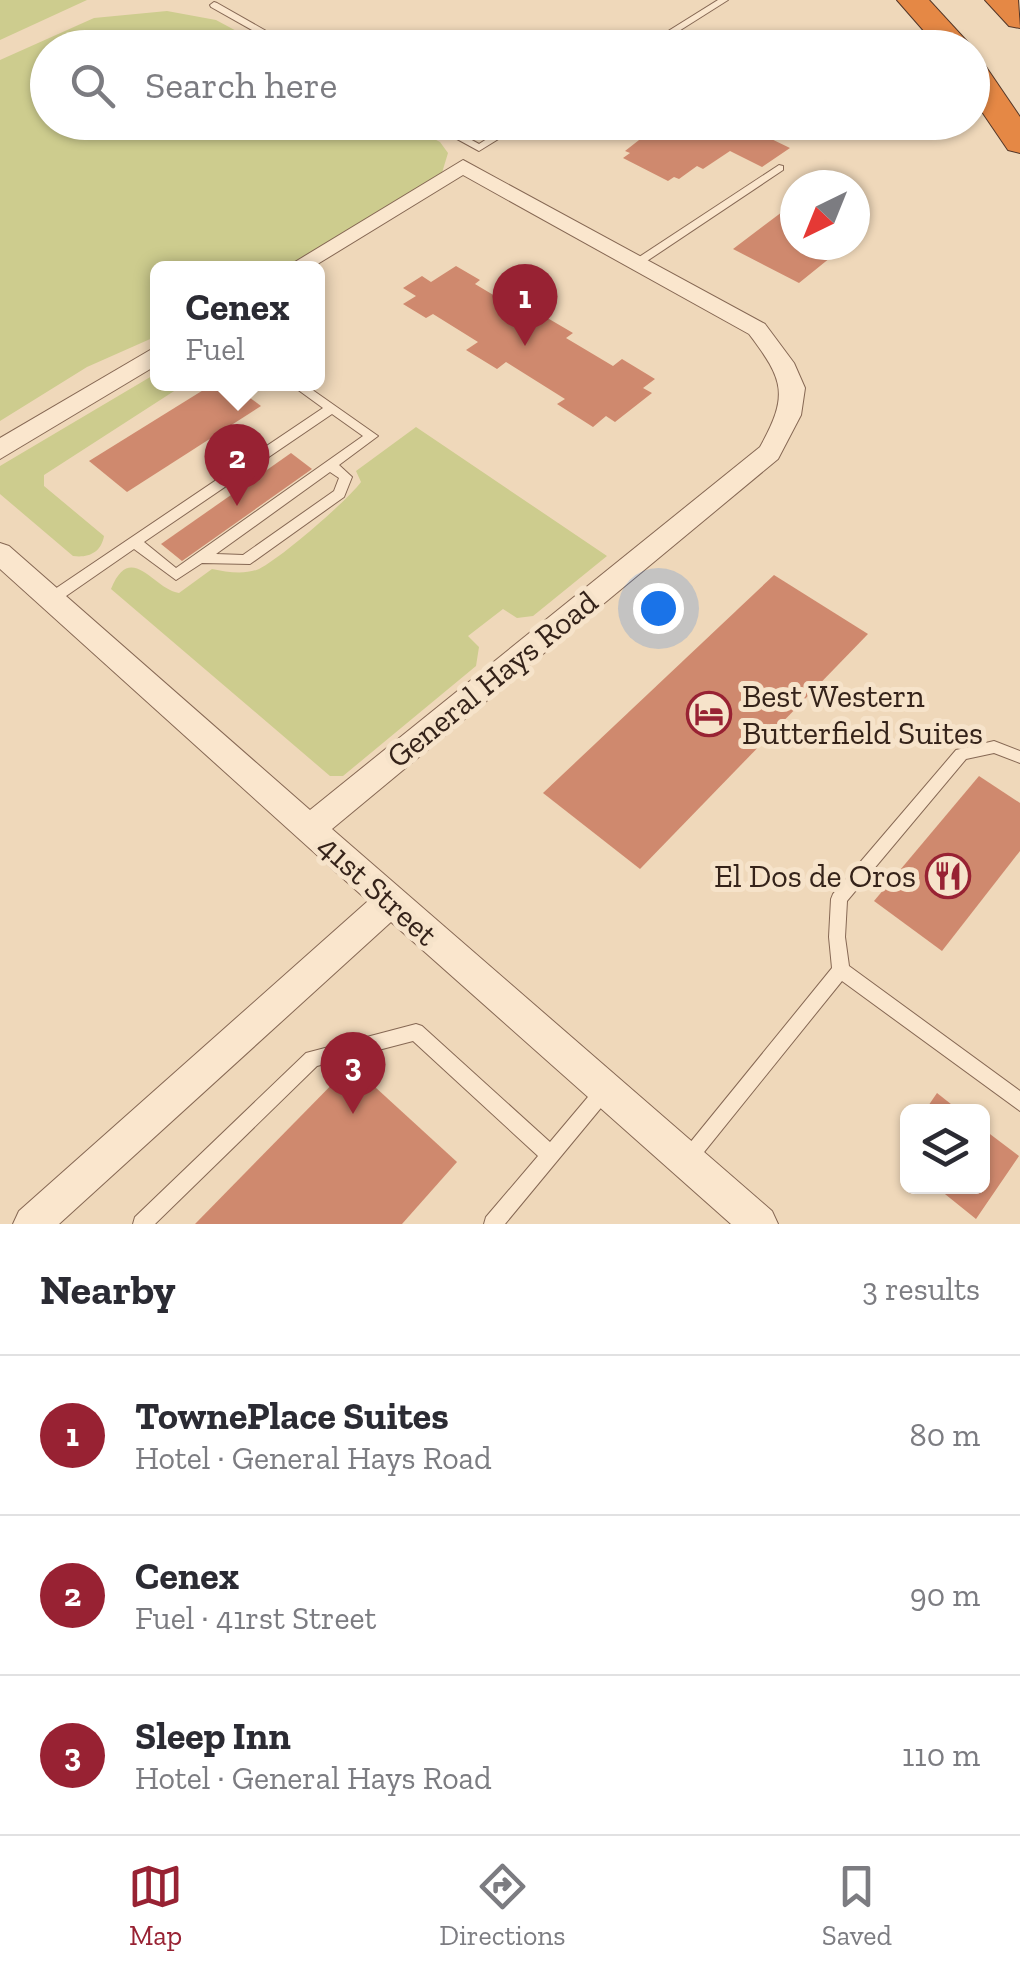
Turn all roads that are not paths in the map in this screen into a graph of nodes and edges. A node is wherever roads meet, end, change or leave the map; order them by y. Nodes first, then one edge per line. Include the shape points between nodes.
1 (724, 0) edge
2 (912, 0) edge
3 (1000, 0) edge
4 (214, 6) dead end
5 (1020, 19) edge
6 (259, 30) edge
7 (675, 30) edge
8 (940, 30) edge
9 (990, 84) edge
10 (990, 96) edge
11 (1020, 113) edge
12 (452, 140) edge
13 (495, 140) edge
14 (1020, 143) edge
15 (471, 157) junction
16 (779, 168) dead end
17 (307, 261) edge
18 (637, 263) junction
19 (150, 358) edge
20 (306, 391) edge
21 (332, 408) junction
22 (0, 450) edge
23 (330, 465) junction
24 (136, 542) junction
25 (0, 554) edge
26 (199, 558) junction
27 (51, 599) junction
28 (1020, 757) edge
29 (309, 829) junction
30 (390, 901) junction
31 (841, 970) junction
32 (604, 1091) junction
33 (1020, 1102) edge
34 (550, 1155) junction
35 (686, 1161) junction
36 (33, 1223) edge
37 (142, 1224) edge
38 (492, 1224) edge
39 (759, 1224) edge

1 - 7 lane
2 - 8 highway
3 - 5 highway
4 - 6 lane
9 - 11 highway
10 - 14 highway
12 - 15 lane
13 - 15 lane
15 - 17 street
15 - 18 street, General Hays Road
16 - 18 lane
18 - 29 street, General Hays Road via 756,329 790,370 794,410 769,452
19 - 22 street
20 - 21 lane
21 - 23 lane via 372,436
21 - 24 lane
23 - 26 lane
23 - 26 lane via 346,477 339,494 245,560
24 - 26 lane via 176,575
24 - 27 lane
25 - 27 street, 41st Street
27 - 29 street, 41st Street
28 - 31 lane via 994,747 961,754 839,899
29 - 30 street, 41st Street
30 - 32 street, 41st Street
30 - 36 street
31 - 33 lane
31 - 35 lane
32 - 34 lane
32 - 35 street, 41st Street
34 - 37 lane via 416,1032 312,1059
34 - 38 lane
35 - 39 street, 41st Street

